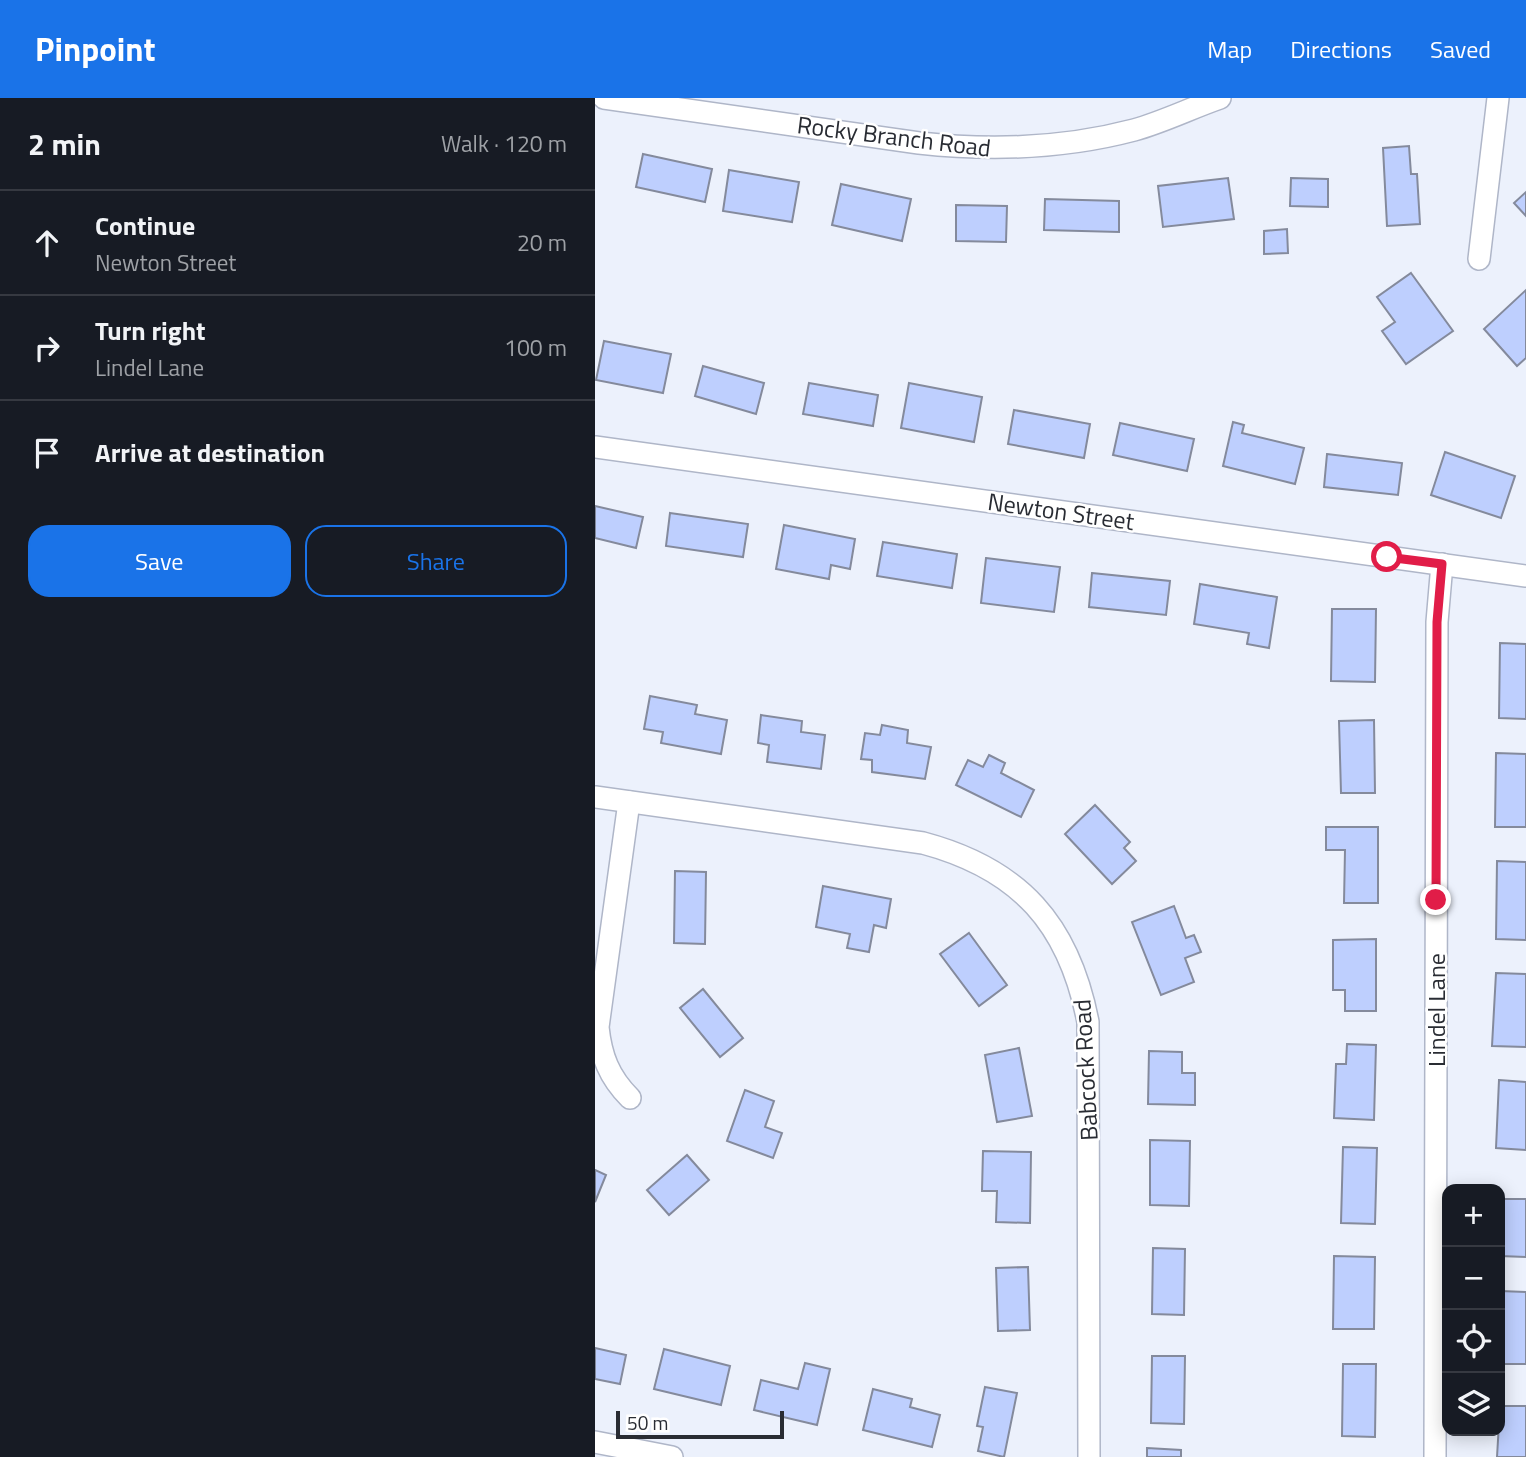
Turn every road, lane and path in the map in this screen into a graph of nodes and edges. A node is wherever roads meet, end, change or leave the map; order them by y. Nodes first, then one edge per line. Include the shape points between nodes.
1 (604, 98) edge
2 (1220, 98) edge
3 (1498, 98) edge
4 (1479, 259) dead end
5 (595, 447) edge
6 (1442, 564) junction
7 (1526, 576) edge
8 (595, 797) edge
9 (629, 802) junction
10 (630, 1098) dead end
11 (595, 1442) edge
12 (672, 1457) edge
13 (1089, 1457) edge
14 (1435, 1457) edge

1 - 2 street, Rocky Branch Road via 971,149 1081,142 1135,130
3 - 4 street
5 - 6 street, Newton Street
6 - 7 street, Newton Street
6 - 14 street, Lindel Lane via 1437,622
8 - 9 street, Babcock Road
9 - 10 street via 599,1027 608,1070
9 - 13 street, Babcock Road via 954,851 1014,885 1056,933 1082,989 1088,1022
11 - 12 street

